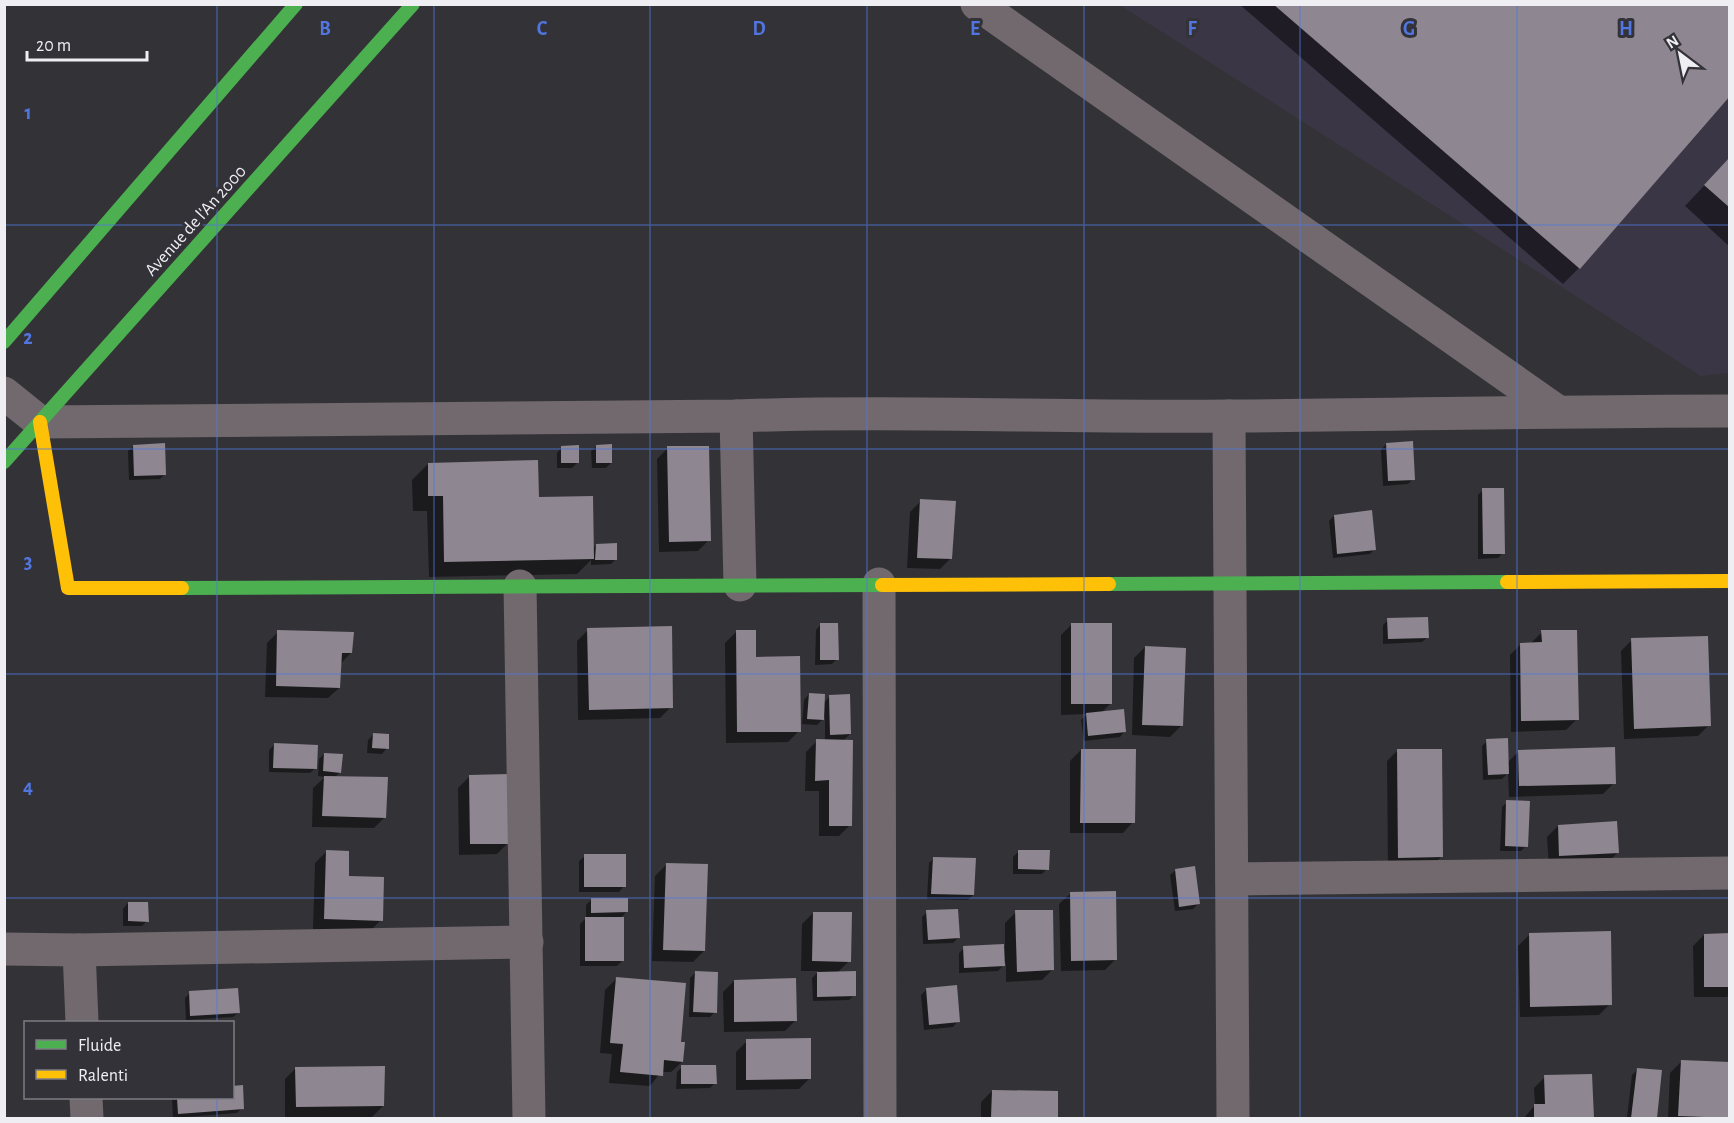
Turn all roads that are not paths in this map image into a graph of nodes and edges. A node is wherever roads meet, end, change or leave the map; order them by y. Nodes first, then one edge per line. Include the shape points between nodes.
1 (296, 4) edge
2 (414, 4) edge
3 (977, 4) edge
4 (4, 342) edge
5 (4, 393) edge
6 (1557, 411) junction
7 (1730, 411) edge
8 (736, 416) junction
9 (1229, 416) junction
10 (40, 422) junction
11 (4, 462) edge
12 (1730, 581) edge
13 (1230, 583) junction
14 (740, 585) junction
15 (879, 585) junction
16 (520, 586) junction
17 (1730, 873) edge
18 (1232, 879) junction
19 (527, 942) junction
20 (4, 949) edge
21 (79, 950) junction
22 (82, 1021) edge
23 (86, 1099) edge
24 (87, 1119) edge
25 (529, 1119) edge
26 (880, 1119) edge
27 (1233, 1119) edge

1 - 4 street
2 - 10 street, Avenue de l'An 2000
3 - 6 street
5 - 10 street
6 - 7 street
6 - 9 street
8 - 9 street
8 - 10 street
8 - 14 street
9 - 13 street
10 - 11 street, Avenue de l'An 2000
10 - 16 street via 68,588
12 - 13 street
13 - 15 street
13 - 18 street
14 - 15 street
14 - 16 street
15 - 26 street
16 - 19 street
17 - 18 street
18 - 27 street
19 - 21 street
19 - 25 street
20 - 21 street
21 - 22 street
23 - 24 street

